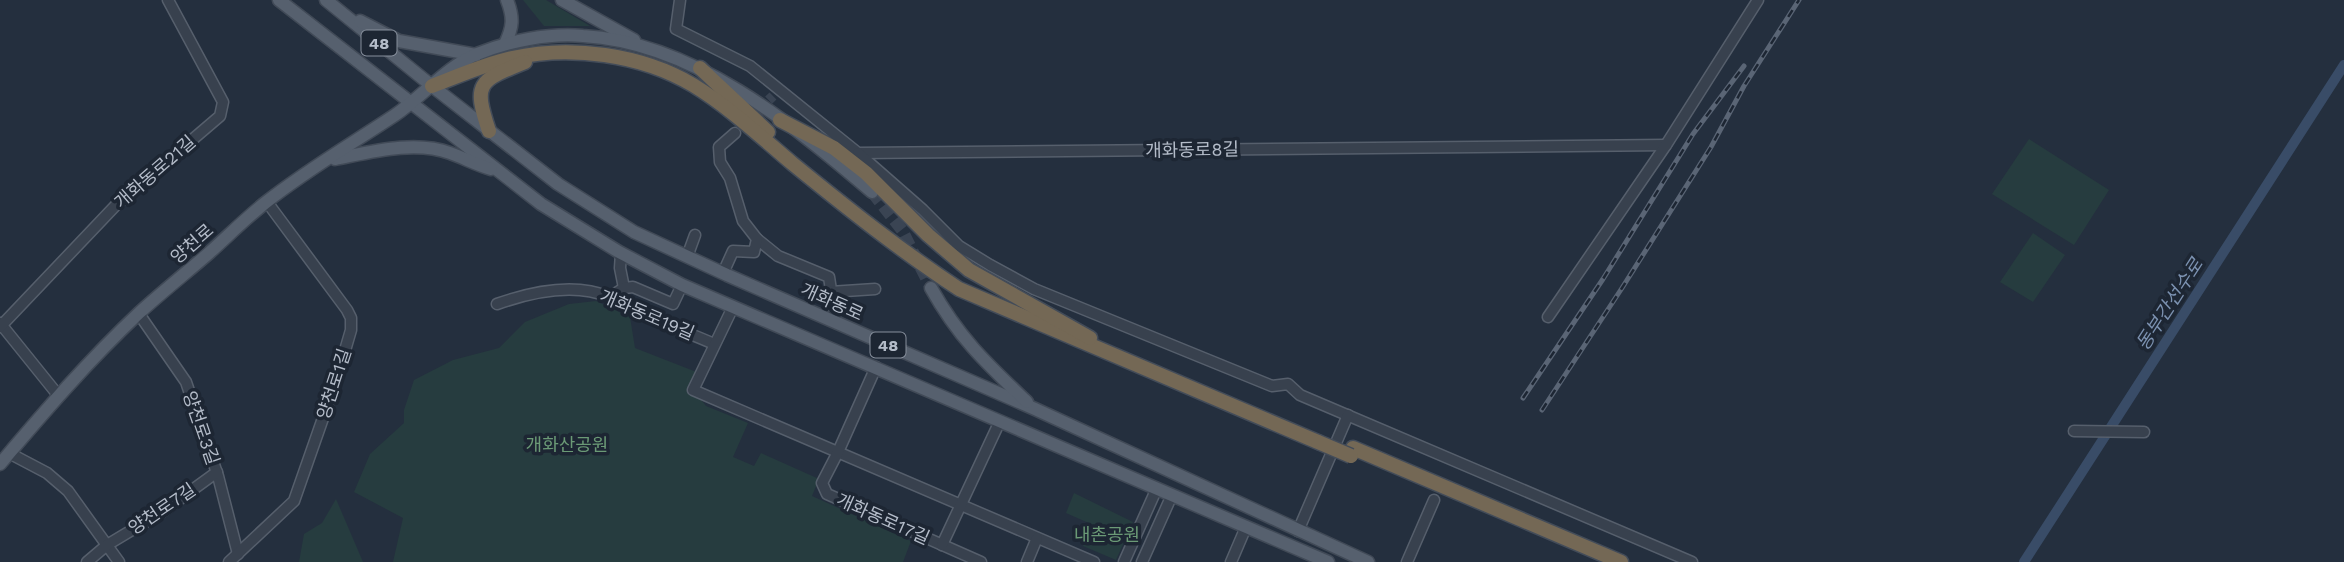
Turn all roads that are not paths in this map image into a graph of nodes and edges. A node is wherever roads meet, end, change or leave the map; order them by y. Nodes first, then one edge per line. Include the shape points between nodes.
1 (168, 0) edge
2 (279, 0) edge
3 (326, 0) edge
4 (508, 0) edge
5 (562, 0) edge
6 (680, 0) edge
7 (1758, 0) edge
8 (341, 11) junction
9 (505, 44) junction
10 (643, 45) junction
11 (547, 52) junction
12 (476, 55) junction
13 (700, 68) junction
14 (432, 86) junction
15 (412, 103) junction
16 (780, 120) junction
17 (489, 131) junction
18 (735, 133) dead end
19 (1666, 145) junction
20 (858, 153) junction
21 (328, 160) junction
22 (501, 173) junction
23 (872, 192) tunnel mouth
24 (267, 202) junction
25 (695, 235) dead end
26 (757, 239) junction
27 (621, 253) junction
28 (687, 257) junction
29 (723, 273) junction
30 (682, 285) junction
31 (624, 288) junction
32 (931, 288) tunnel mouth
33 (875, 289) dead end
34 (830, 292) junction
35 (610, 297) junction
36 (497, 304) dead end
37 (673, 304) junction
38 (733, 307) junction
39 (139, 314) junction
40 (1548, 317) dead end
41 (664, 323) junction
42 (836, 323) junction
43 (1, 325) edge
44 (1092, 338) junction
45 (714, 344) junction
46 (876, 367) junction
47 (58, 396) junction
48 (1035, 409) junction
49 (1348, 415) junction
50 (1000, 421) junction
51 (2074, 431) dead end
52 (2139, 432) dead end
53 (1319, 438) junction
54 (838, 452) junction
55 (3, 458) edge
56 (216, 472) junction
57 (1157, 488) junction
58 (1172, 495) junction
59 (1434, 500) dead end
60 (1473, 503) junction
61 (961, 505) junction
62 (1246, 527) junction
63 (1298, 531) junction
64 (1037, 537) junction
65 (107, 545) junction
66 (942, 545) junction
67 (233, 558) edge
68 (1409, 558) edge
69 (87, 562) edge
70 (119, 562) edge
71 (981, 562) edge
72 (1027, 562) edge
73 (1094, 562) edge
74 (1124, 562) edge
75 (1142, 562) edge
76 (1230, 562) edge
77 (1328, 562) edge
78 (1368, 562) edge
79 (1602, 562) edge
80 (1621, 562) edge
81 (1692, 562) edge

1 - 43 street, 개화동로21길 via 223,102 220,116 117,204
2 - 15 main road
3 - 8 main road, 개화동로 / 48
4 - 9 main road via 513,19
5 - 10 main road
6 - 20 street via 676,29 750,66 776,92
7 - 19 street
8 - 12 main road via 399,41
8 - 14 main road, 개화동로 / 48
9 - 10 main road, 양천로 via 579,35
9 - 12 main road, 양천로
10 - 13 main road
11 - 14 highway via 510,58
11 - 17 highway via 485,83 479,102
11 - 53 highway via 619,58 674,75 726,109 860,219 959,289
12 - 14 main road, 양천로
13 - 16 main road
13 - 44 highway via 760,125 920,255 966,282
14 - 15 main road, 양천로
14 - 17 main road, 개화동로 / 48
15 - 21 main road, 양천로
15 - 22 main road, 48
16 - 23 main road
16 - 44 highway via 834,148 866,173 969,270
17 - 28 main road, 개화동로 / 48 via 558,184 634,232
18 - 26 street via 719,146 720,162 730,178 743,222
19 - 20 street, 개화동로8길
19 - 40 street
20 - 49 street via 959,246 1034,289 1272,386 1288,384 1300,395
21 - 22 main road via 424,148 449,152
21 - 24 main road, 양천로
22 - 27 main road, 48 via 541,204
24 - 39 main road, 양천로
24 - 67 street, 양천로1길 via 348,310 351,330 294,501
25 - 28 street
26 - 29 street via 754,252 733,251
26 - 34 street via 778,256 829,277
27 - 30 main road, 48
27 - 31 street
28 - 29 main road, 개화동로 / 48
29 - 42 main road, 개화동로 / 48
30 - 37 street
30 - 38 main road, 48
31 - 35 street
31 - 37 street via 633,287
32 - 48 main road via 973,351
33 - 34 street
34 - 42 street
35 - 36 street, 개화동로19길 via 564,290
35 - 41 street, 개화동로19길
37 - 41 street
38 - 45 street, 개화동로19길
38 - 46 main road, 48
39 - 47 main road, 양천로
39 - 56 street, 양천로3길 via 186,382
41 - 45 street, 개화동로19길
42 - 48 main road, 개화동로 / 48
43 - 47 street
44 - 53 highway
45 - 54 street, 개화동로19길 via 693,390
46 - 50 main road, 48
46 - 54 street, 개화동로17길
47 - 55 main road, 양천로
48 - 63 main road, 개화동로 / 48
49 - 63 street
49 - 81 street
50 - 57 main road, 48
50 - 61 street
51 - 52 street
53 - 60 highway, bridge
54 - 61 street
54 - 66 street, 개화동로17길 via 822,483 827,494
55 - 65 street via 47,473 68,491
56 - 65 street, 양천로7길
56 - 67 street, 양천로3길
57 - 58 main road, 48
57 - 74 street
58 - 62 main road, 48
58 - 75 street
59 - 68 street
60 - 79 highway
60 - 80 highway
61 - 64 street
61 - 66 street
62 - 76 street
62 - 77 main road, 48
63 - 78 main road, 개화동로 / 48
64 - 72 street
64 - 73 street
65 - 69 street, 양천로7길
65 - 70 street
66 - 71 street

